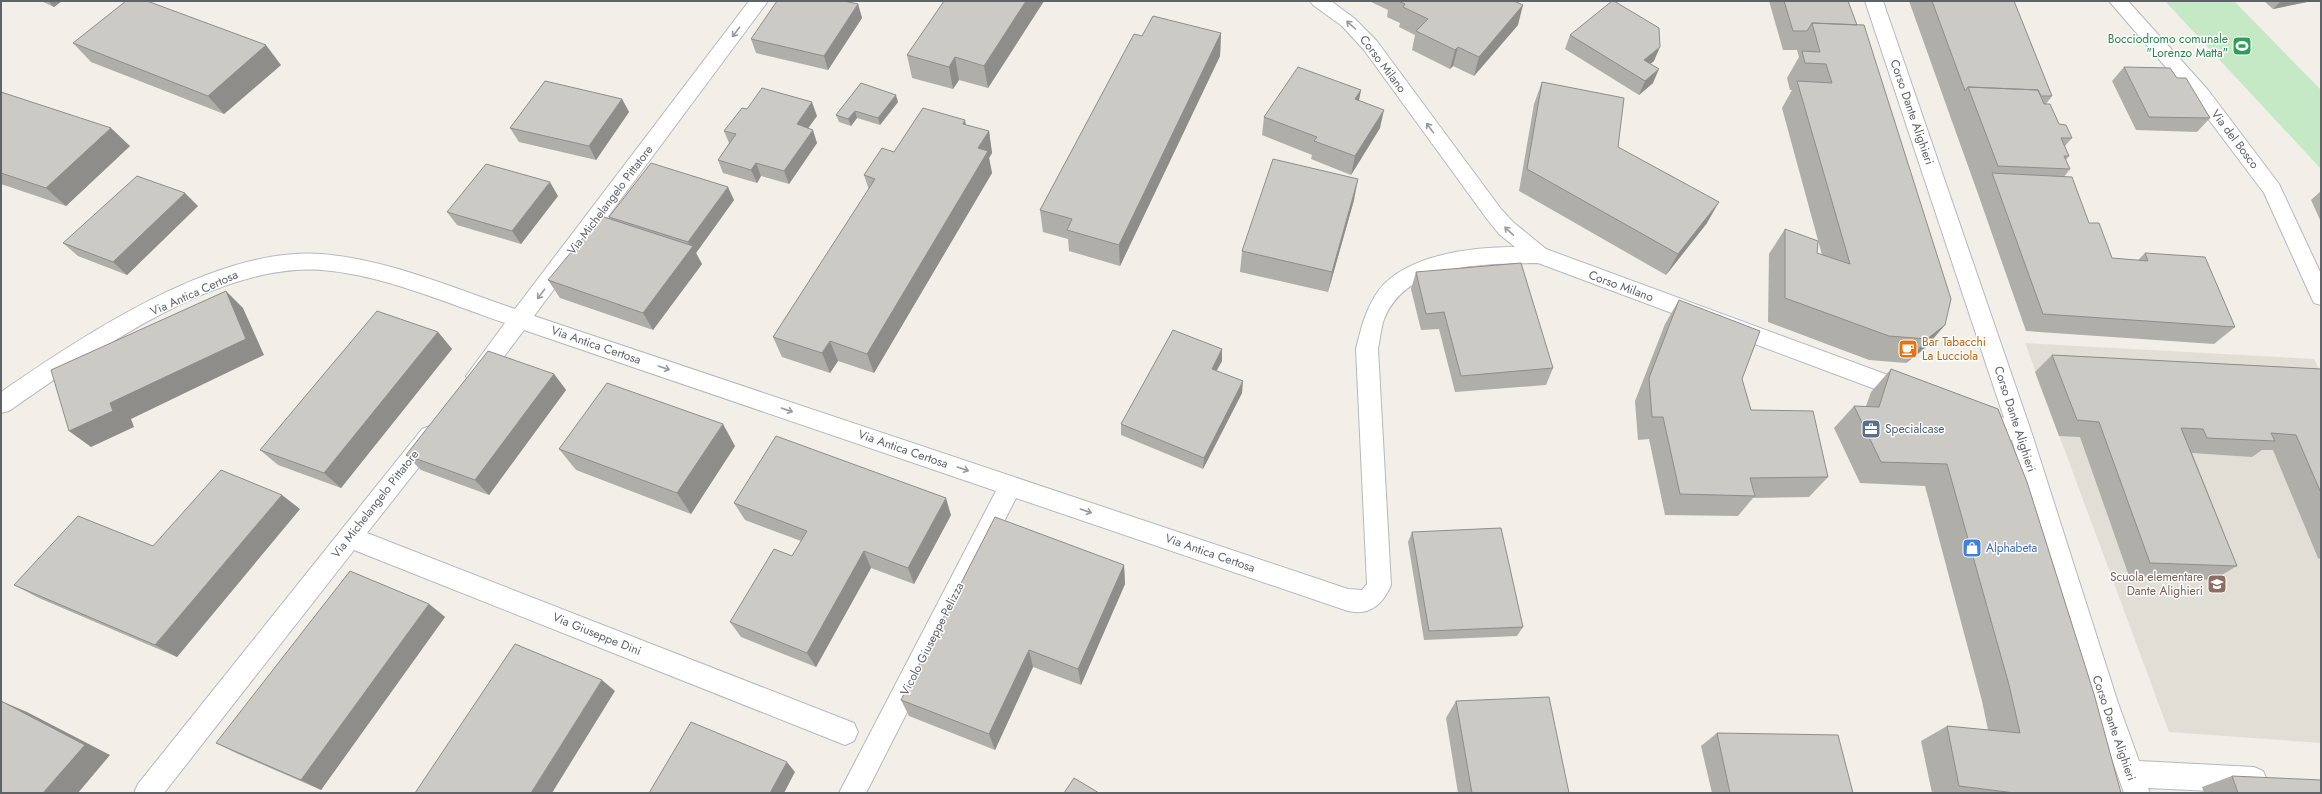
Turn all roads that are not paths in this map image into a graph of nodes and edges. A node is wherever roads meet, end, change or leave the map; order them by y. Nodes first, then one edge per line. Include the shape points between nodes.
1 (759, 1) edge
2 (1320, 1) edge
3 (1874, 1) edge
4 (2118, 1) edge
5 (1539, 255) junction
6 (2321, 297) edge
7 (521, 320) junction
8 (463, 394) edge
9 (1927, 399) edge
10 (1, 404) edge
11 (1956, 410) edge
12 (443, 418) edge
13 (2021, 434) junction
14 (1011, 485) junction
15 (350, 537) junction
16 (845, 732) dead end
17 (2274, 780) edge
18 (2134, 784) edge
19 (147, 793) edge
20 (852, 793) edge

1 -> 7 street, Via Michelangelo Pittatore
5 -> 2 street, Corso Milano via 1506,228 1494,214 1370,45 1348,22
3 - 13 street, Corso Dante Alighieri
4 - 6 street, Via del Bosco via 2201,95 2272,189
5 - 9 street, Corso Milano
14 -> 5 street, Via Antica Certosa via 1348,600 1369,600 1376,593 1379,579 1367,348 1380,308 1394,287 1417,271 1478,257
7 - 8 street, Via Michelangelo Pittatore
7 - 10 street, Via Antica Certosa via 397,278 361,269 297,261 269,265 244,271 159,307 84,348
7 -> 14 street, Via Antica Certosa
11 - 13 street
12 - 15 street, Via Michelangelo Pittatore
13 - 18 street, Corso Dante Alighieri via 2105,703
14 - 20 street, Vicolo Giuseppe Pelizza
15 - 16 street, Via Giuseppe Dini
15 - 19 street, Via Michelangelo Pittatore
17 - 18 street

